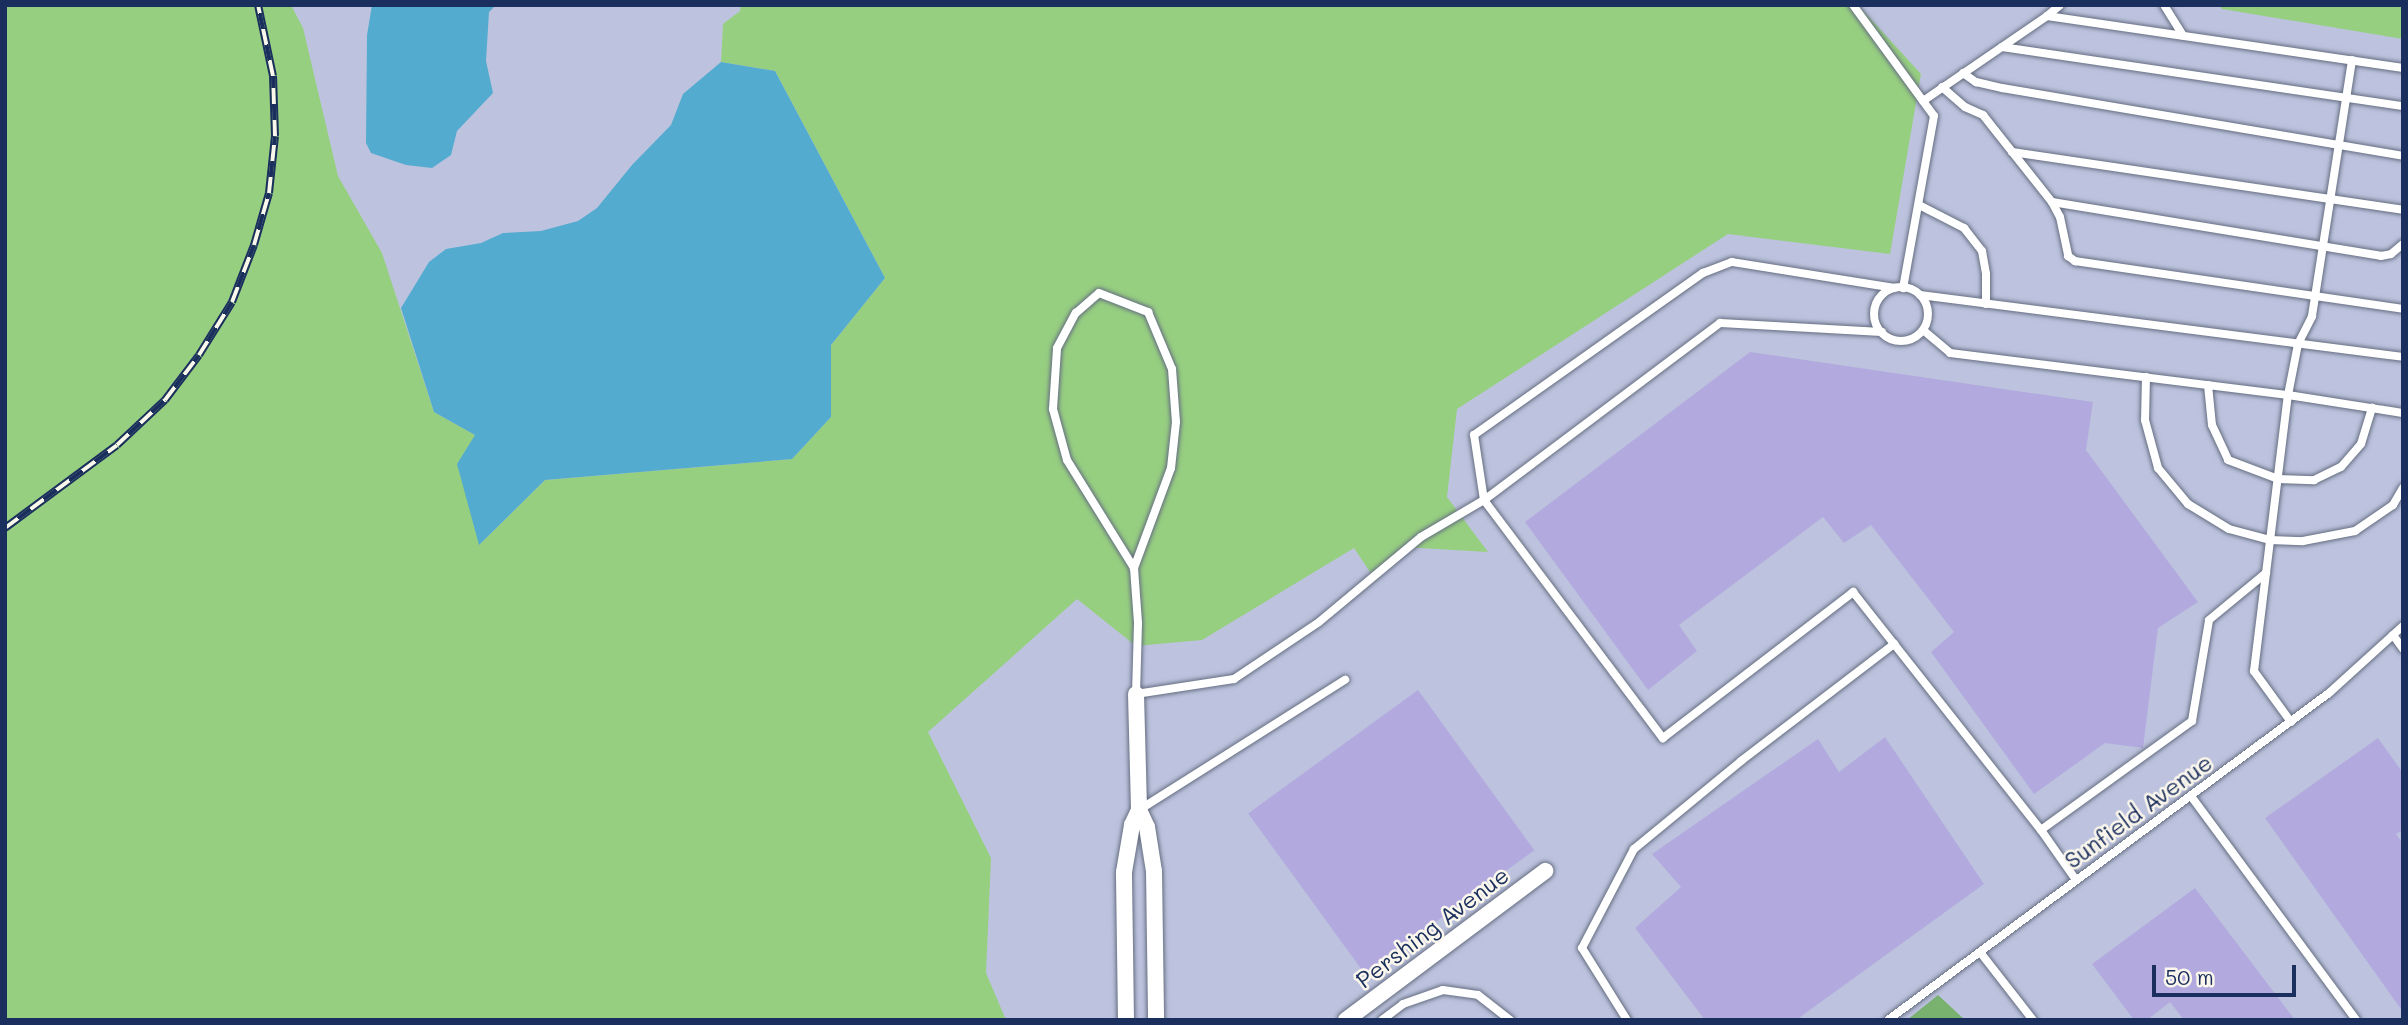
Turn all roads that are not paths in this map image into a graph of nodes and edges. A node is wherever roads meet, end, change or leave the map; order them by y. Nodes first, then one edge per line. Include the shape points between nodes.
1 (1853, 5) edge
2 (2060, 5) edge
3 (2164, 5) edge
4 (2047, 16) junction
5 (2183, 36) junction
6 (2002, 47) junction
7 (2352, 60) junction
8 (2403, 68) edge
9 (1963, 73) junction
10 (1942, 87) junction
11 (2346, 97) junction
12 (1923, 101) junction
13 (2403, 106) edge
14 (2339, 144) junction
15 (2012, 152) junction
16 (2403, 156) edge
17 (2330, 198) junction
18 (2052, 202) junction
19 (1919, 205) junction
20 (2403, 210) edge
21 (2403, 244) edge
22 (2323, 246) junction
23 (1899, 288) junction
24 (1920, 295) junction
25 (2315, 297) junction
26 (1986, 304) junction
27 (2403, 309) edge
28 (1923, 330) junction
29 (1882, 332) junction
30 (2298, 344) junction
31 (2403, 357) edge
32 (2146, 377) junction
33 (2208, 385) junction
34 (2288, 395) junction
35 (2372, 408) junction
36 (2403, 413) edge
37 (2278, 478) junction
38 (2403, 488) edge
39 (1483, 500) junction
40 (2270, 540) junction
41 (1134, 568) junction
42 (2266, 573) junction
43 (2403, 626) edge
44 (2393, 635) junction
45 (1894, 644) junction
46 (2403, 649) edge
47 (1345, 680) dead end
48 (1136, 694) junction
49 (2291, 722) junction
50 (2191, 796) junction
51 (1139, 810) junction
52 (2041, 831) junction
53 (1545, 871) dead end
54 (2076, 880) junction
55 (1980, 953) junction
56 (1126, 1020) edge
57 (1156, 1020) edge
58 (1346, 1020) edge
59 (1381, 1020) edge
60 (1510, 1020) edge
61 (1628, 1020) edge
62 (1888, 1020) edge
63 (2033, 1020) edge
64 (2356, 1020) edge

1 - 12 lane
2 - 4 lane
3 - 5 lane
4 - 5 lane
4 - 6 lane
5 - 7 lane
6 - 9 lane
6 - 11 lane
7 - 8 lane
7 - 11 lane
9 - 10 lane
9 - 14 lane via 1976,82 2002,88
10 - 12 lane
10 - 15 lane via 1965,107 1983,115
11 - 13 lane
11 - 14 lane
12 - 19 lane via 1934,116
14 - 16 lane
14 - 17 lane
15 - 17 lane
15 - 18 lane
17 - 20 lane
17 - 22 lane
18 - 22 lane
18 - 25 lane via 2068,256 2075,261
19 - 23 lane
19 - 26 lane via 1964,228 1982,251
21 - 22 lane via 2381,256
22 - 25 lane
23 - 24 lane
23 - 29 lane via 1885,292 1875,306
23 - 39 lane via 1732,262 1703,273 1475,435
24 - 26 lane
24 - 28 lane via 1928,312
25 - 27 lane
25 - 30 lane via 2312,316
26 - 30 lane
28 - 29 lane via 1902,341
28 - 32 lane via 1950,353
29 - 39 lane via 1720,323
30 - 31 lane
30 - 34 lane
32 - 33 lane
32 - 40 lane via 2145,420 2158,468 2188,504 2229,529
33 - 34 lane
33 - 37 lane via 2212,425 2228,460
34 - 35 lane
34 - 37 lane
35 - 36 lane
35 - 37 lane via 2361,444 2341,467 2314,480
37 - 40 lane
38 - 40 lane via 2393,505 2355,531 2303,541
39 - 45 lane via 1663,738 1853,592
39 - 48 lane via 1421,537 1319,622 1234,679
40 - 42 lane
41 - 41 lane via 1171,468 1176,422 1172,369 1148,312 1099,293 1076,313 1057,348 1053,410 1067,460
41 - 48 lane
42 - 49 lane via 2254,671
42 - 52 lane via 2209,620 2192,721
43 - 44 lane, Sunfield Avenue
44 - 46 lane
44 - 49 lane, Sunfield Avenue
45 - 52 lane
45 - 61 lane via 1634,849 1581,948
47 - 51 lane
48 - 51 street
49 - 50 lane, Sunfield Avenue
50 - 54 lane, Sunfield Avenue
50 - 64 lane
51 - 56 street via 1124,872
51 - 57 street via 1147,827 1154,871
52 - 54 lane
53 - 58 street, Pershing Avenue
54 - 55 lane, Sunfield Avenue
55 - 62 lane, Sunfield Avenue
55 - 63 lane
59 - 60 lane via 1403,1004 1443,990 1478,995

